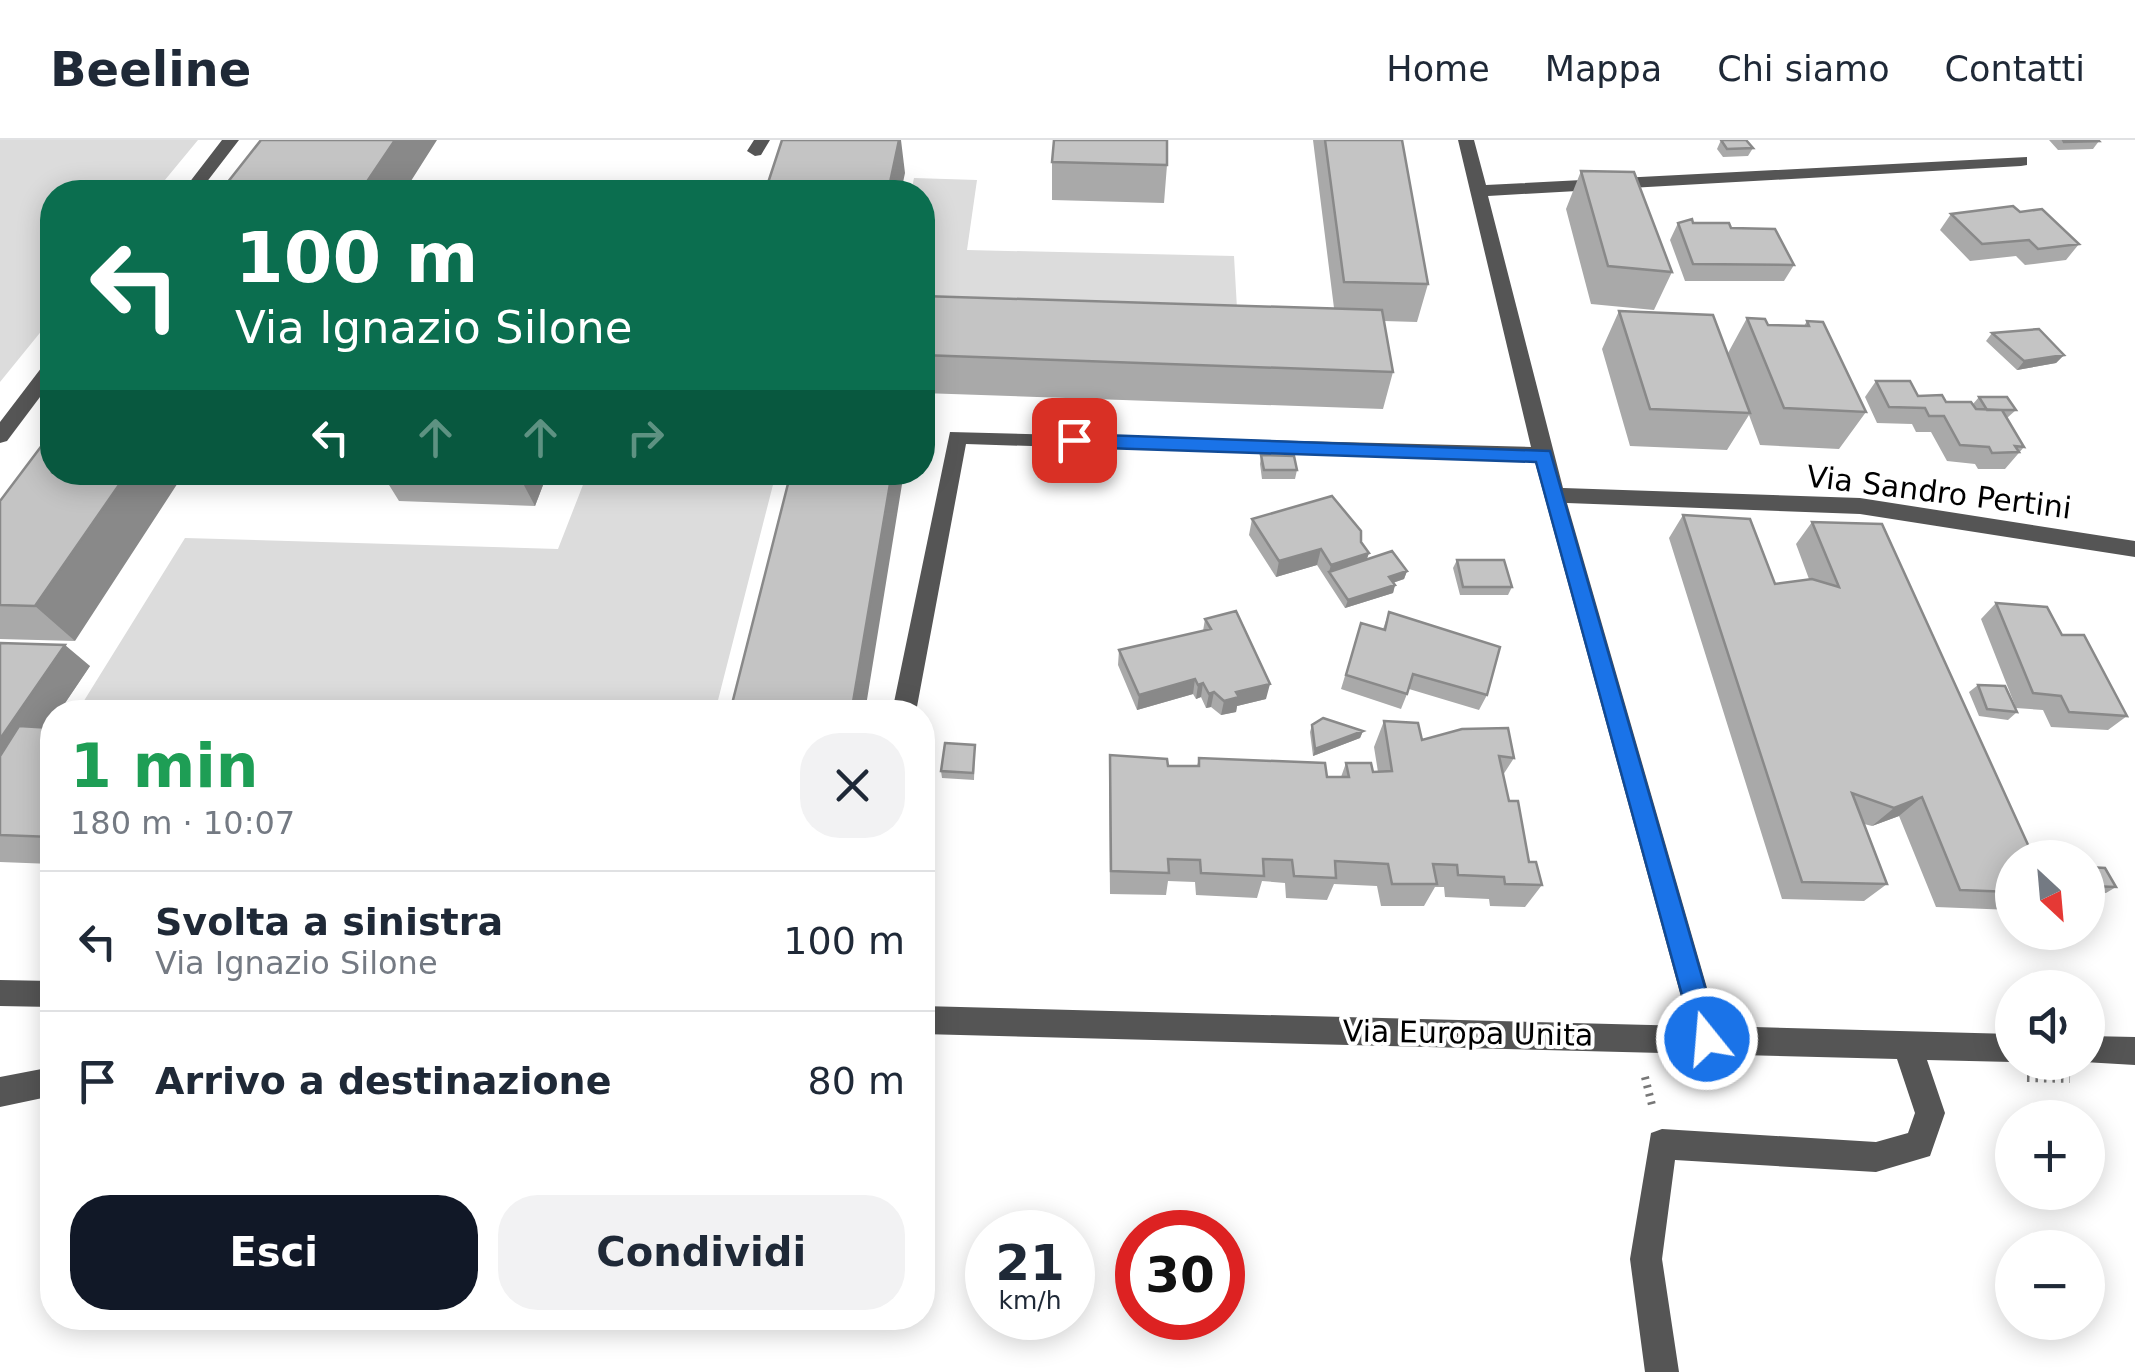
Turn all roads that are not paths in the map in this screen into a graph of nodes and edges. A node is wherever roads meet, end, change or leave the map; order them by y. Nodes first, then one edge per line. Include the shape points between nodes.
1 (231, 140) edge
2 (1466, 140) edge
3 (2021, 161) dead end
4 (199, 180) edge
5 (1480, 191) junction
6 (40, 384) edge
7 (0, 436) edge
8 (1543, 456) junction
9 (1554, 495) junction
10 (2135, 549) edge
11 (906, 700) edge
12 (0, 992) edge
13 (40, 994) edge
14 (935, 1020) edge
15 (1707, 1039) junction
16 (1907, 1045) junction
17 (1995, 1048) edge
18 (2105, 1050) edge
19 (2135, 1051) edge
20 (40, 1084) edge
21 (0, 1092) edge
22 (1662, 1372) edge

1 - 4 street
2 - 5 street
3 - 5 street
5 - 8 street
6 - 7 street
8 - 9 street
8 - 11 street via 957,436
9 - 10 street, Via Sandro Pertini via 1860,506
9 - 15 street
12 - 13 street
14 - 15 street, Via Europa Unita
15 - 16 street, Via Europa Unita
16 - 17 street, Via Europa Unita
16 - 22 street via 1930,1113 1919,1144 1876,1157 1662,1144 1646,1259
18 - 19 street
20 - 21 street

